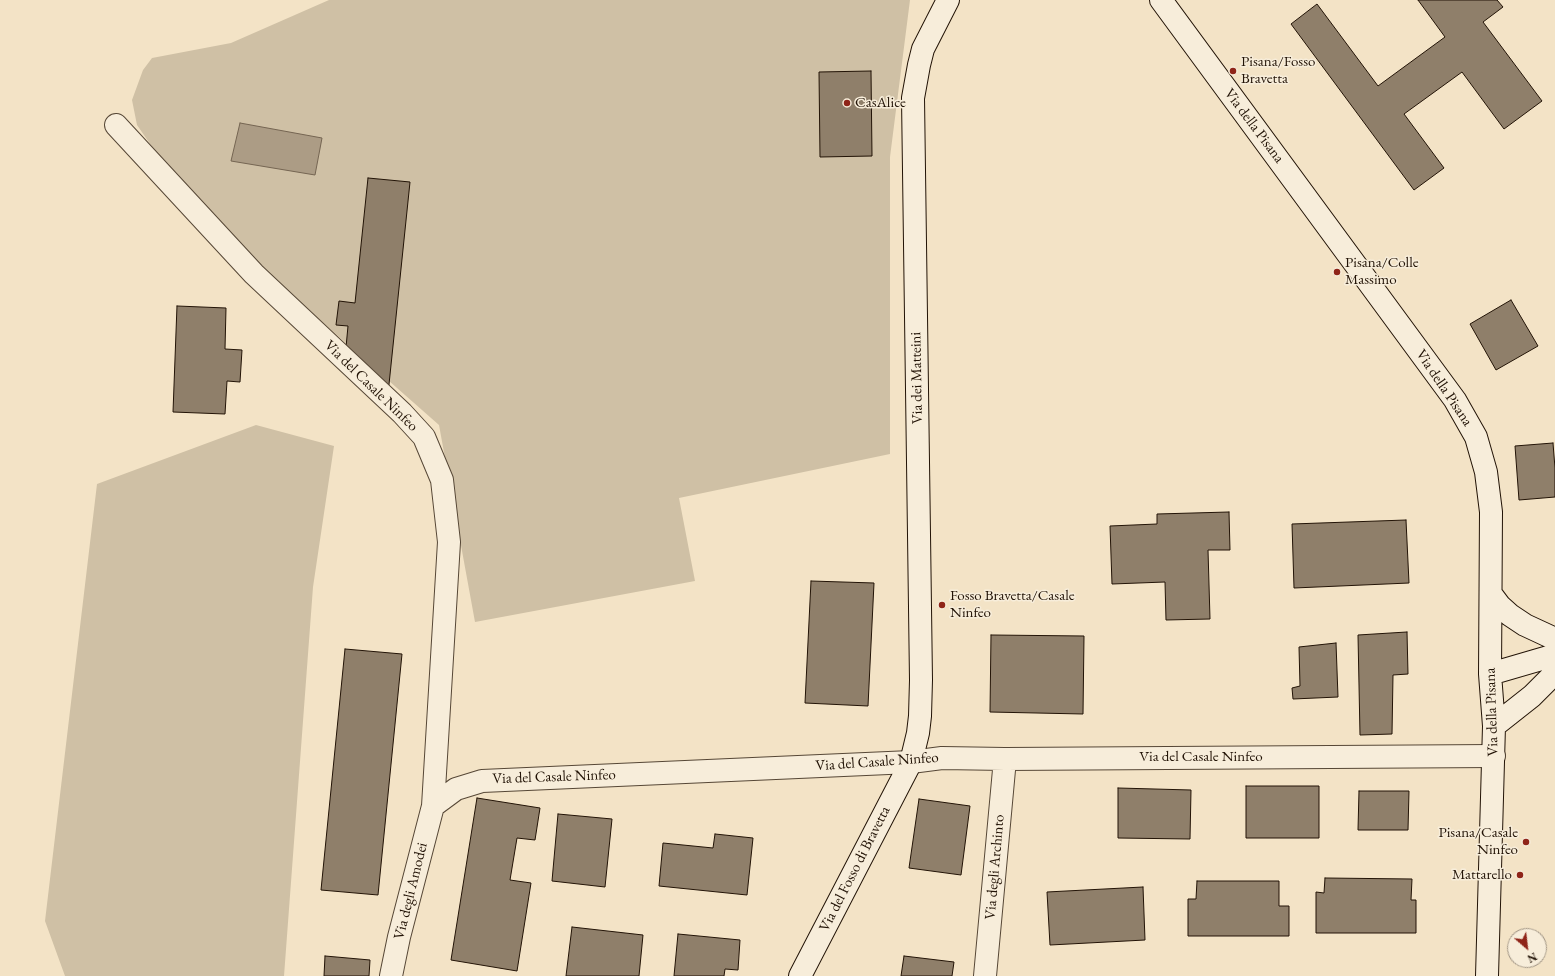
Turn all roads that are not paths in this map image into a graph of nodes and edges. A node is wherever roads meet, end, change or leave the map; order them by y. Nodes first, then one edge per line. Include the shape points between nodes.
1 (948, 0) edge
2 (1161, 0) edge
3 (116, 125) dead end
4 (1491, 594) junction
5 (1555, 639) edge
6 (1555, 655) edge
7 (1555, 673) edge
8 (1490, 674) junction
9 (1494, 726) junction
10 (1494, 756) junction
11 (1005, 759) junction
12 (911, 762) junction
13 (433, 806) junction
14 (392, 976) edge
15 (800, 976) edge
16 (985, 976) edge
17 (1487, 976) edge

1 - 12 street, Via dei Matteini via 923,49 913,98 921,680 918,733
2 - 4 street, Via della Pisana via 1463,412 1476,437 1486,472 1490,512
3 - 13 street, Via del Casale Ninfeo via 254,274 402,413 424,437 442,480 449,542
4 - 5 street via 1510,615
4 - 8 street, Via della Pisana
6 - 8 street
7 - 9 street via 1532,696
8 - 9 street, Via della Pisana
9 - 10 street, Via della Pisana
10 - 11 street, Via del Casale Ninfeo
10 - 17 street, Via della Pisana
11 - 12 street, Via del Casale Ninfeo via 942,758
11 - 16 street, Via degli Archinto
12 - 13 street, Via del Casale Ninfeo via 482,780 456,789
12 - 15 street, Via del Fosso di Bravetta
13 - 14 street, Via degli Amodei via 399,937

